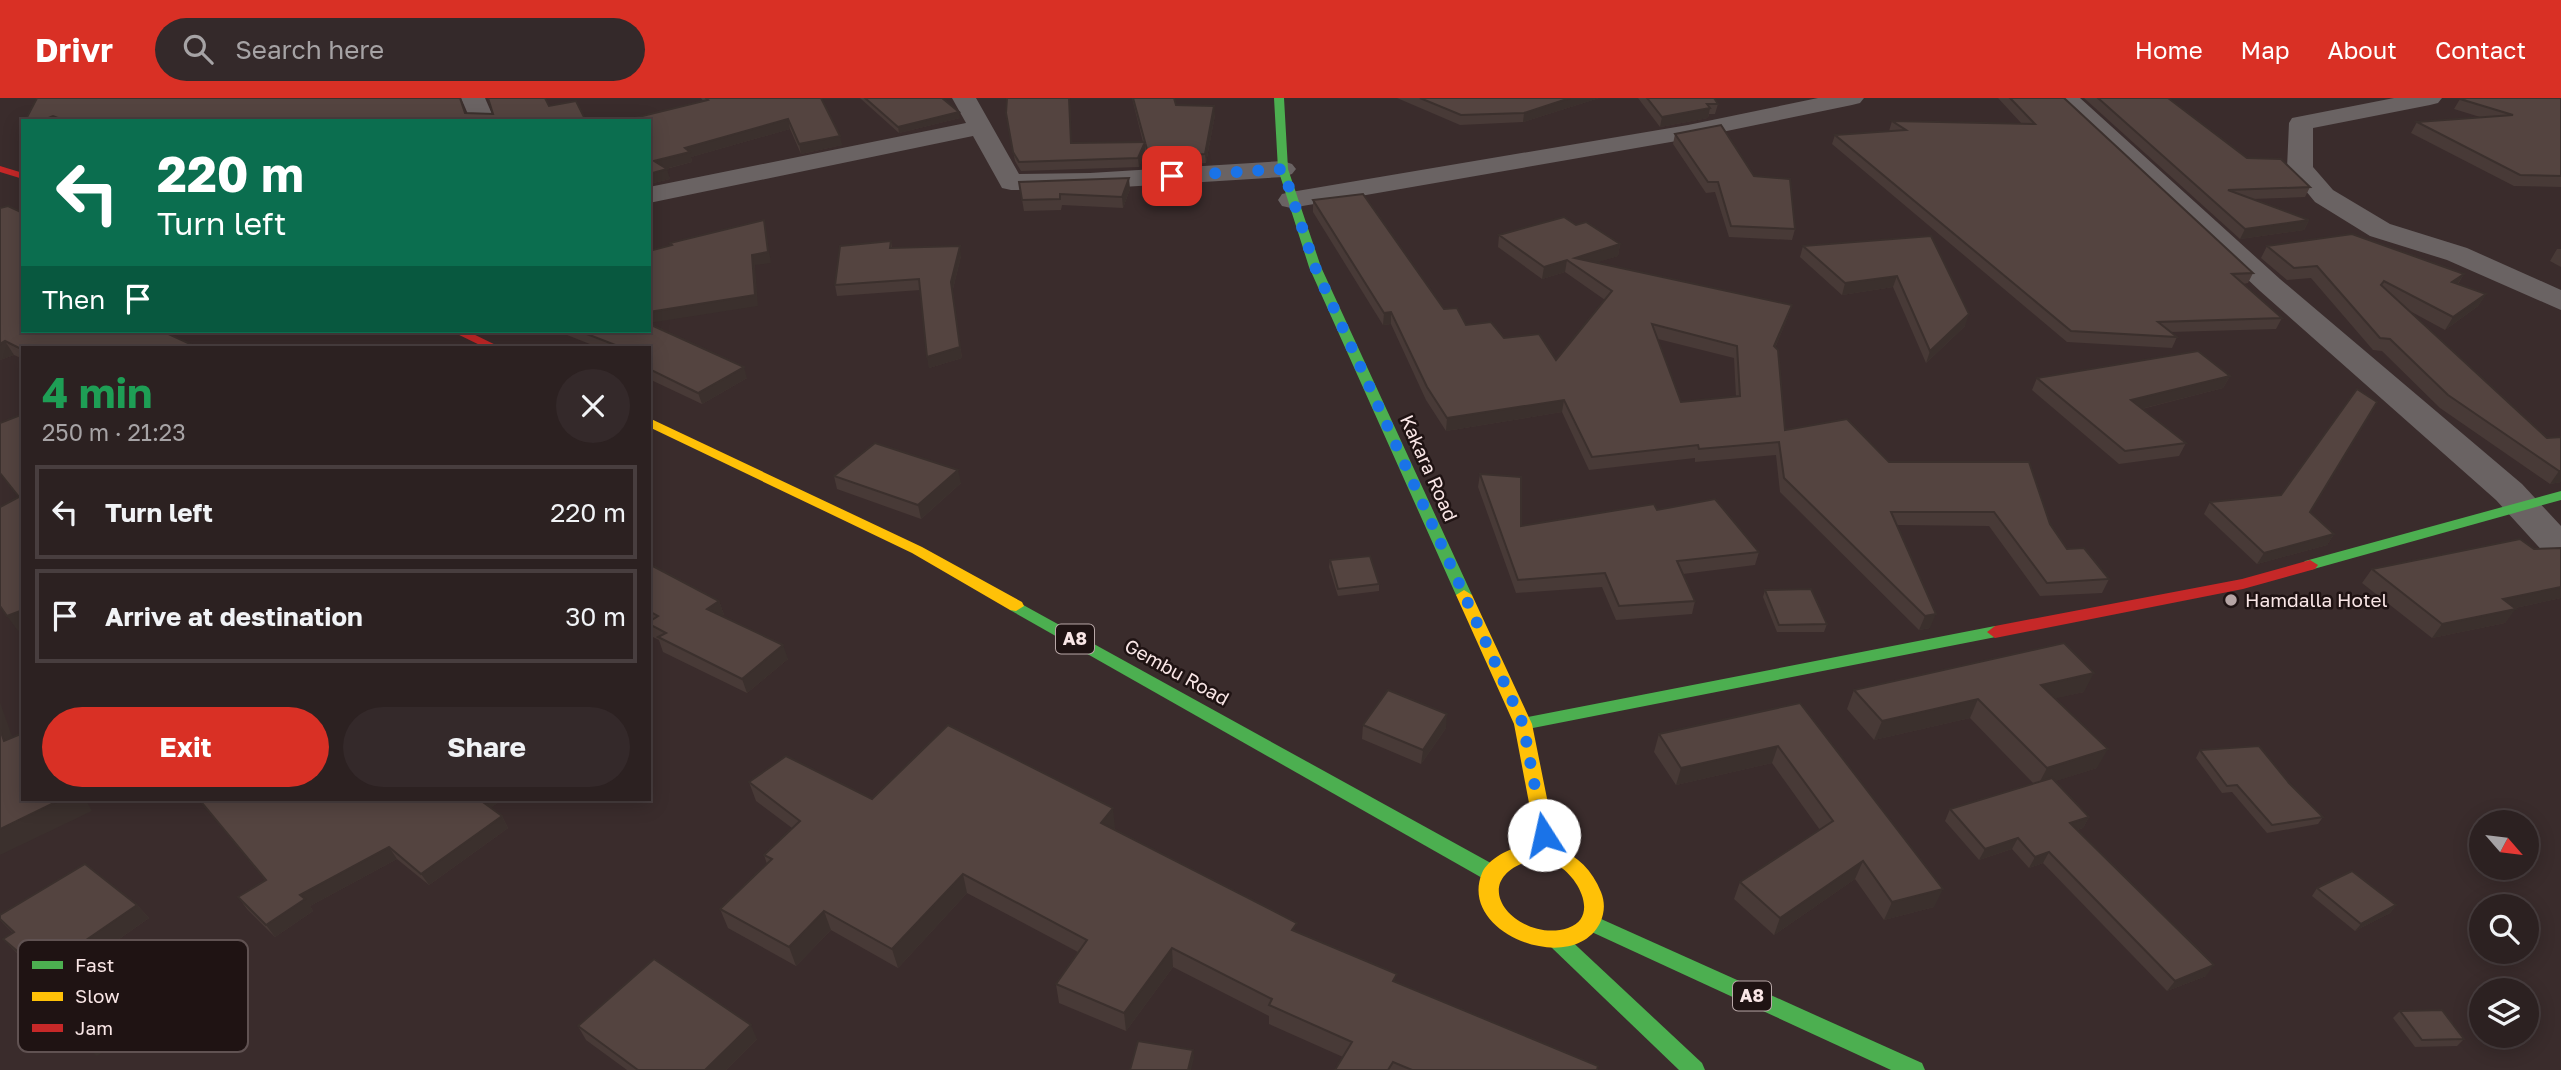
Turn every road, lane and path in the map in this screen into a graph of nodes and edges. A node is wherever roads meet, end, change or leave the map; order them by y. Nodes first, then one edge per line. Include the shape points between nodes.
1 (473, 98) edge
2 (964, 98) edge
3 (1279, 98) edge
4 (1852, 98) edge
5 (2066, 98) edge
6 (2430, 98) edge
7 (482, 119) edge
8 (980, 127) junction
9 (0, 169) edge
10 (1283, 169) junction
11 (21, 175) edge
12 (651, 195) edge
13 (1291, 200) junction
14 (2380, 230) junction
15 (2335, 237) edge
16 (2271, 246) edge
17 (2233, 251) junction
18 (2561, 301) edge
19 (462, 333) edge
20 (491, 346) edge
21 (651, 423) edge
22 (2561, 495) edge
23 (2521, 504) junction
24 (2561, 550) edge
25 (1523, 724) junction
26 (1548, 854) junction
27 (1492, 873) junction
28 (1590, 922) junction
29 (1558, 941) junction
30 (1694, 1070) edge
31 (1914, 1070) edge

1 - 7 street
2 - 8 street
3 - 10 street, Kakara Road
4 - 13 street via 1688,132
5 - 17 street
6 - 14 street via 2301,123 2300,168 2324,196
8 - 10 street via 1011,181
8 - 12 street
9 - 11 street
10 - 13 street, Kakara Road
13 - 25 street, Kakara Road via 1315,267
14 - 15 street
14 - 18 street via 2457,254
16 - 17 street
17 - 23 street
19 - 20 street
21 - 27 street, Gembu Road / A8 via 917,550
22 - 23 street
23 - 24 street
23 - 25 street via 2243,584
25 - 26 street, Kakara Road
26 - 27 street via 1515,855
26 - 28 street via 1564,859 1589,881 1595,894
27 - 29 street via 1486,888 1500,922 1537,941
28 - 29 street via 1577,934
28 - 31 street, A8
29 - 30 street

